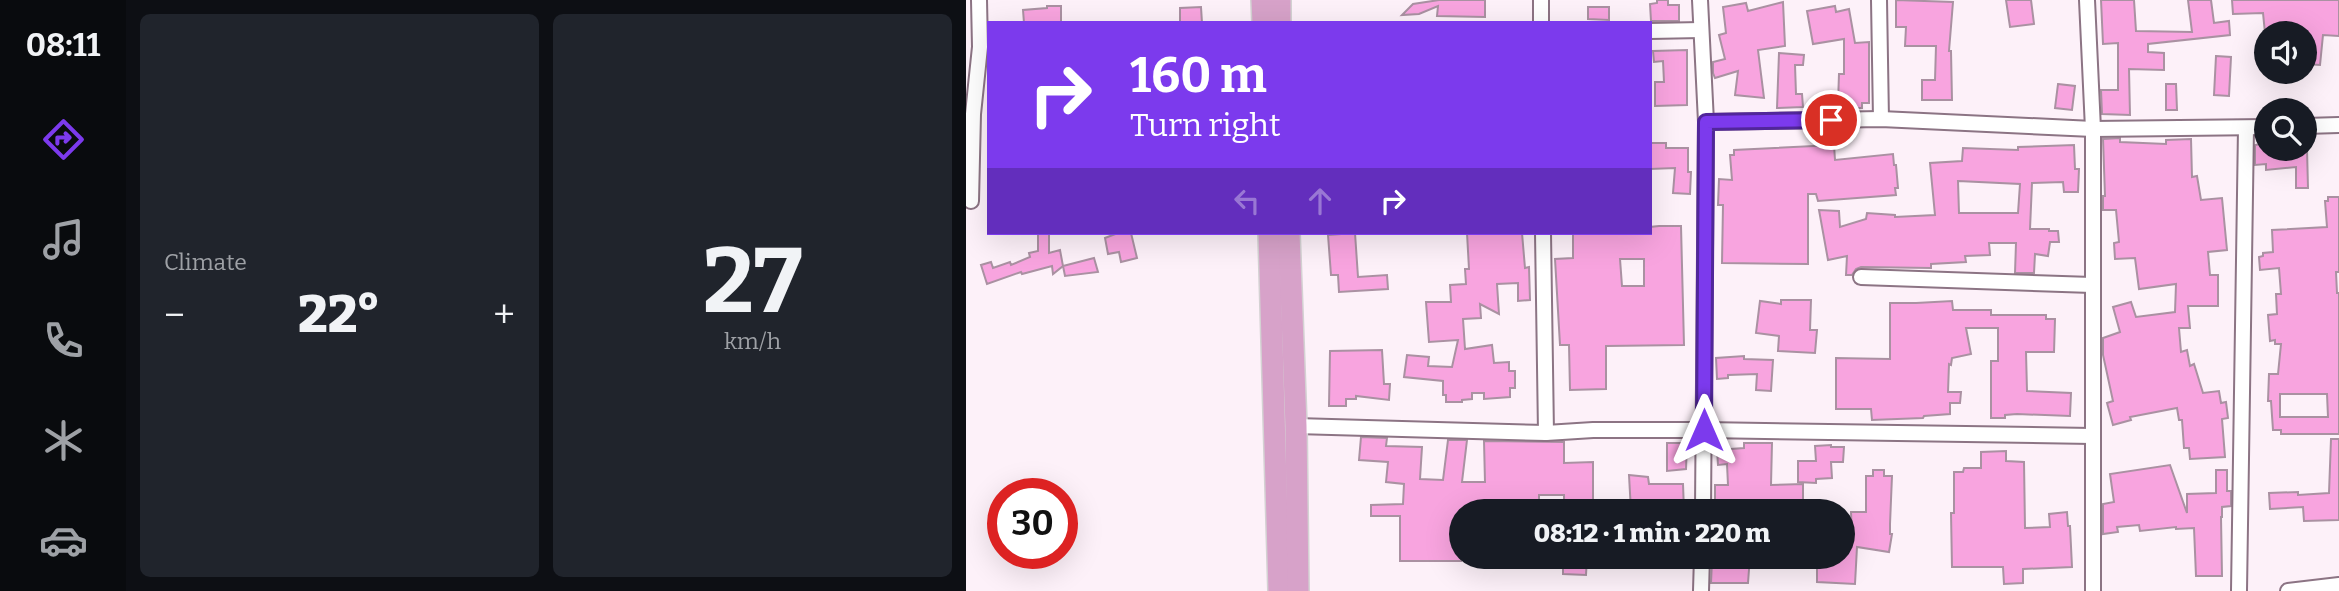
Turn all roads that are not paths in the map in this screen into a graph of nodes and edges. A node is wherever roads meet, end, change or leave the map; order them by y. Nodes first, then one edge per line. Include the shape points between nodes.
1 (979, 0) edge
2 (1262, 0) edge
3 (1280, 0) edge
4 (1541, 0) edge
5 (1700, 0) edge
6 (1880, 0) edge
7 (2087, 0) edge
8 (1263, 21) edge
9 (1280, 21) edge
10 (1541, 21) edge
11 (1701, 30) junction
12 (1652, 31) edge
13 (978, 47) edge
14 (1881, 119) junction
15 (1706, 122) junction
16 (2339, 125) edge
17 (2317, 126) edge
18 (2246, 128) junction
19 (2254, 128) edge
20 (2093, 129) junction
21 (971, 201) dead end
22 (1269, 235) edge
23 (1289, 235) edge
24 (1544, 235) edge
25 (1861, 277) dead end
26 (2092, 285) junction
27 (1296, 426) junction
28 (1704, 430) junction
29 (1546, 433) junction
30 (2092, 436) junction
31 (1703, 499) edge
32 (1702, 569) edge
33 (2339, 585) edge
34 (1289, 590) edge
35 (1307, 591) edge
36 (1701, 591) edge
37 (2093, 591) edge
38 (2239, 591) edge
39 (2288, 591) edge

1 - 13 street
2 - 8 main road
3 - 9 main road
4 - 10 street
5 - 11 street
6 - 14 street
7 - 20 street
11 - 12 street
11 - 15 street
13 - 21 street
14 - 15 street
14 - 20 street
15 - 28 street
16 - 17 street
18 - 19 street
18 - 20 street
18 - 38 street
20 - 26 street
22 - 34 main road
23 - 27 main road
24 - 29 street
25 - 26 street
26 - 30 street
27 - 29 street
27 - 34 main road
28 - 29 street
28 - 30 street
28 - 31 street
30 - 37 street
32 - 36 street
33 - 39 street
34 - 35 street

